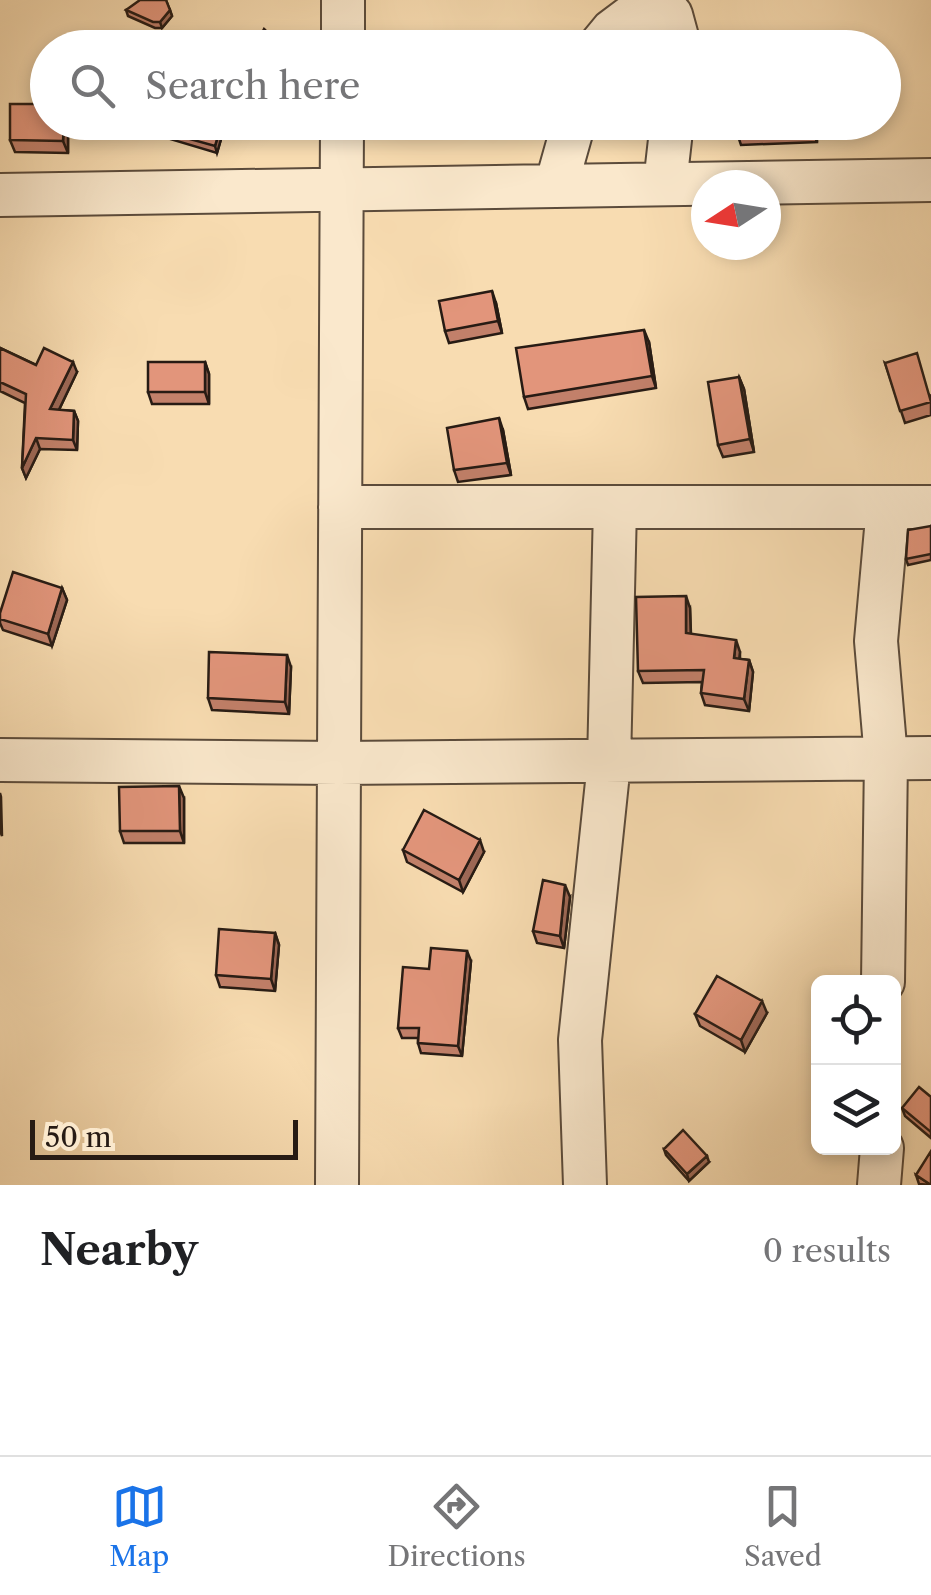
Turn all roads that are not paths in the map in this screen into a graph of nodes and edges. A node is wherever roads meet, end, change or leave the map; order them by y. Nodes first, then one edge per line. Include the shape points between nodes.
1 (342, 0) edge
2 (342, 30) edge
3 (613, 30) edge
4 (675, 30) edge
5 (342, 140) edge
6 (569, 140) edge
7 (670, 140) edge
8 (931, 180) edge
9 (664, 184) junction
10 (556, 186) junction
11 (342, 190) junction
12 (0, 196) edge
13 (888, 506) junction
14 (931, 506) edge
15 (340, 507) junction
16 (615, 507) junction
17 (886, 758) junction
18 (931, 758) edge
19 (0, 760) edge
20 (609, 762) junction
21 (339, 764) junction
22 (884, 975) edge
23 (881, 1155) edge
24 (337, 1185) edge
25 (584, 1185) edge
26 (879, 1185) edge

1 - 2 street
3 - 4 street via 640,10 671,15
5 - 11 street
6 - 10 street
7 - 9 street
8 - 9 street
9 - 10 street
10 - 11 street
11 - 12 street
11 - 15 street
13 - 14 street
13 - 16 street
13 - 17 street via 876,641
15 - 16 street
15 - 21 street
16 - 20 street
17 - 18 street
17 - 20 street
17 - 22 street
19 - 21 street
20 - 21 street
20 - 25 street via 580,1040
21 - 24 street
23 - 26 street

